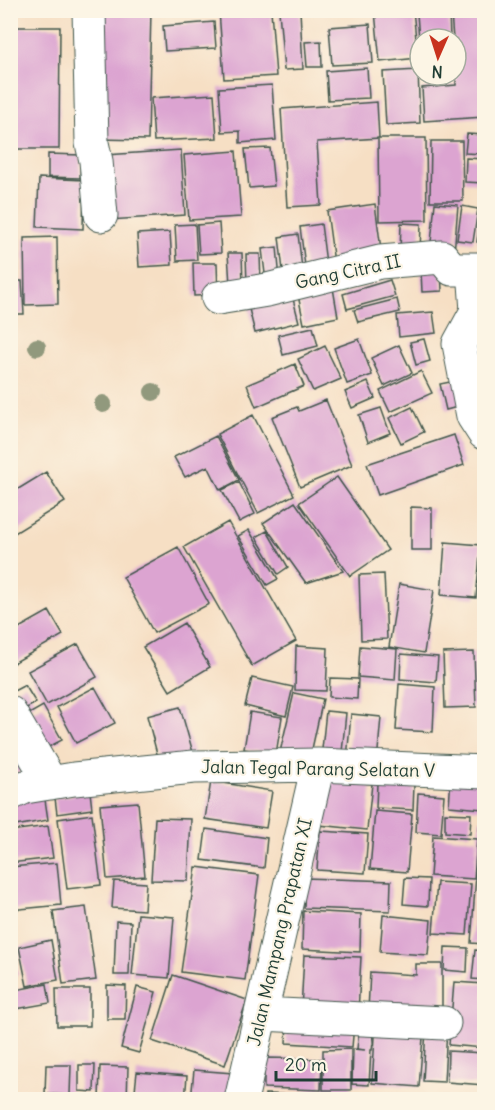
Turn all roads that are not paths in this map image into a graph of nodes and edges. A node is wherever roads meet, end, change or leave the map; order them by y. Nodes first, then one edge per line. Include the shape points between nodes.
1 (89, 10) edge
2 (101, 215) dead end
3 (479, 269) edge
4 (218, 298) dead end
5 (484, 433) edge
6 (10, 713) edge
7 (318, 765) junction
8 (484, 772) edge
9 (51, 783) junction
10 (10, 794) edge
11 (261, 1014) junction
12 (444, 1023) dead end
13 (242, 1100) edge

1 - 2 street via 92,143
3 - 4 street, Gang Citra II via 452,269 442,257 380,262
3 - 5 street, Gang Citra II via 477,311 459,344 473,416
6 - 9 street
7 - 8 street, Jalan Tegal Parang Selatan V
7 - 9 street, Jalan Tegal Parang Selatan V via 194,767
7 - 11 street, Jalan Mampang Prapatan XI
9 - 10 street, Jalan Tegal Parang Selatan V
11 - 12 street
11 - 13 street, Jalan Mampang Prapatan XI

